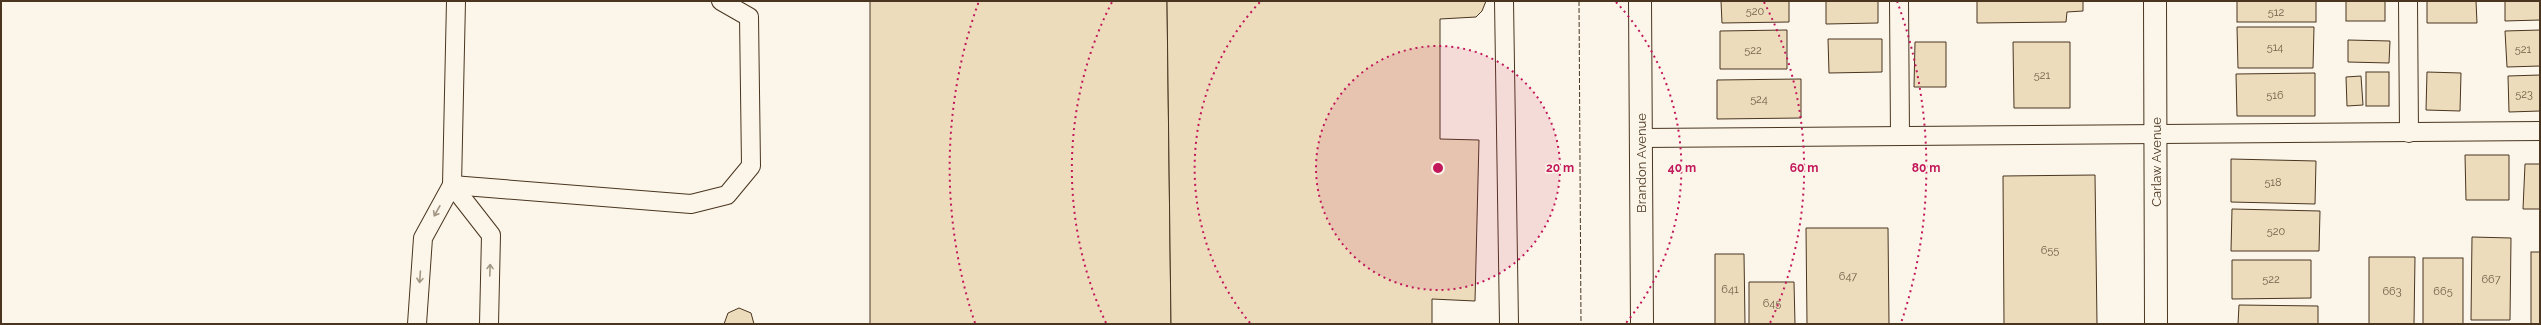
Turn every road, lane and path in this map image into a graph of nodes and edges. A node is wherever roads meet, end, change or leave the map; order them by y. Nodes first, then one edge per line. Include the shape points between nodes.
1 (456, 1) edge
2 (721, 1) edge
3 (1504, 1) edge
4 (1640, 1) edge
5 (1899, 1) edge
6 (2155, 1) edge
7 (2408, 1) edge
8 (2540, 131) edge
9 (2409, 133) junction
10 (2156, 134) junction
11 (1900, 136) junction
12 (1641, 138) junction
13 (452, 185) junction
14 (487, 319) edge
15 (417, 324) edge
16 (1509, 324) edge
17 (1642, 324) edge
18 (2156, 324) edge

1 - 13 lane
2 - 13 lane via 748,17 751,166 728,195 690,204
3 - 16 lane
4 - 12 street, Brandon Avenue
5 - 11 lane
6 - 10 street, Carlaw Avenue
7 - 9 lane
8 - 9 lane
9 - 10 lane
10 - 11 lane
10 - 18 street, Carlaw Avenue
11 - 12 lane
12 - 17 street, Brandon Avenue
14 -> 13 lane via 491,234
13 -> 15 lane via 423,238

